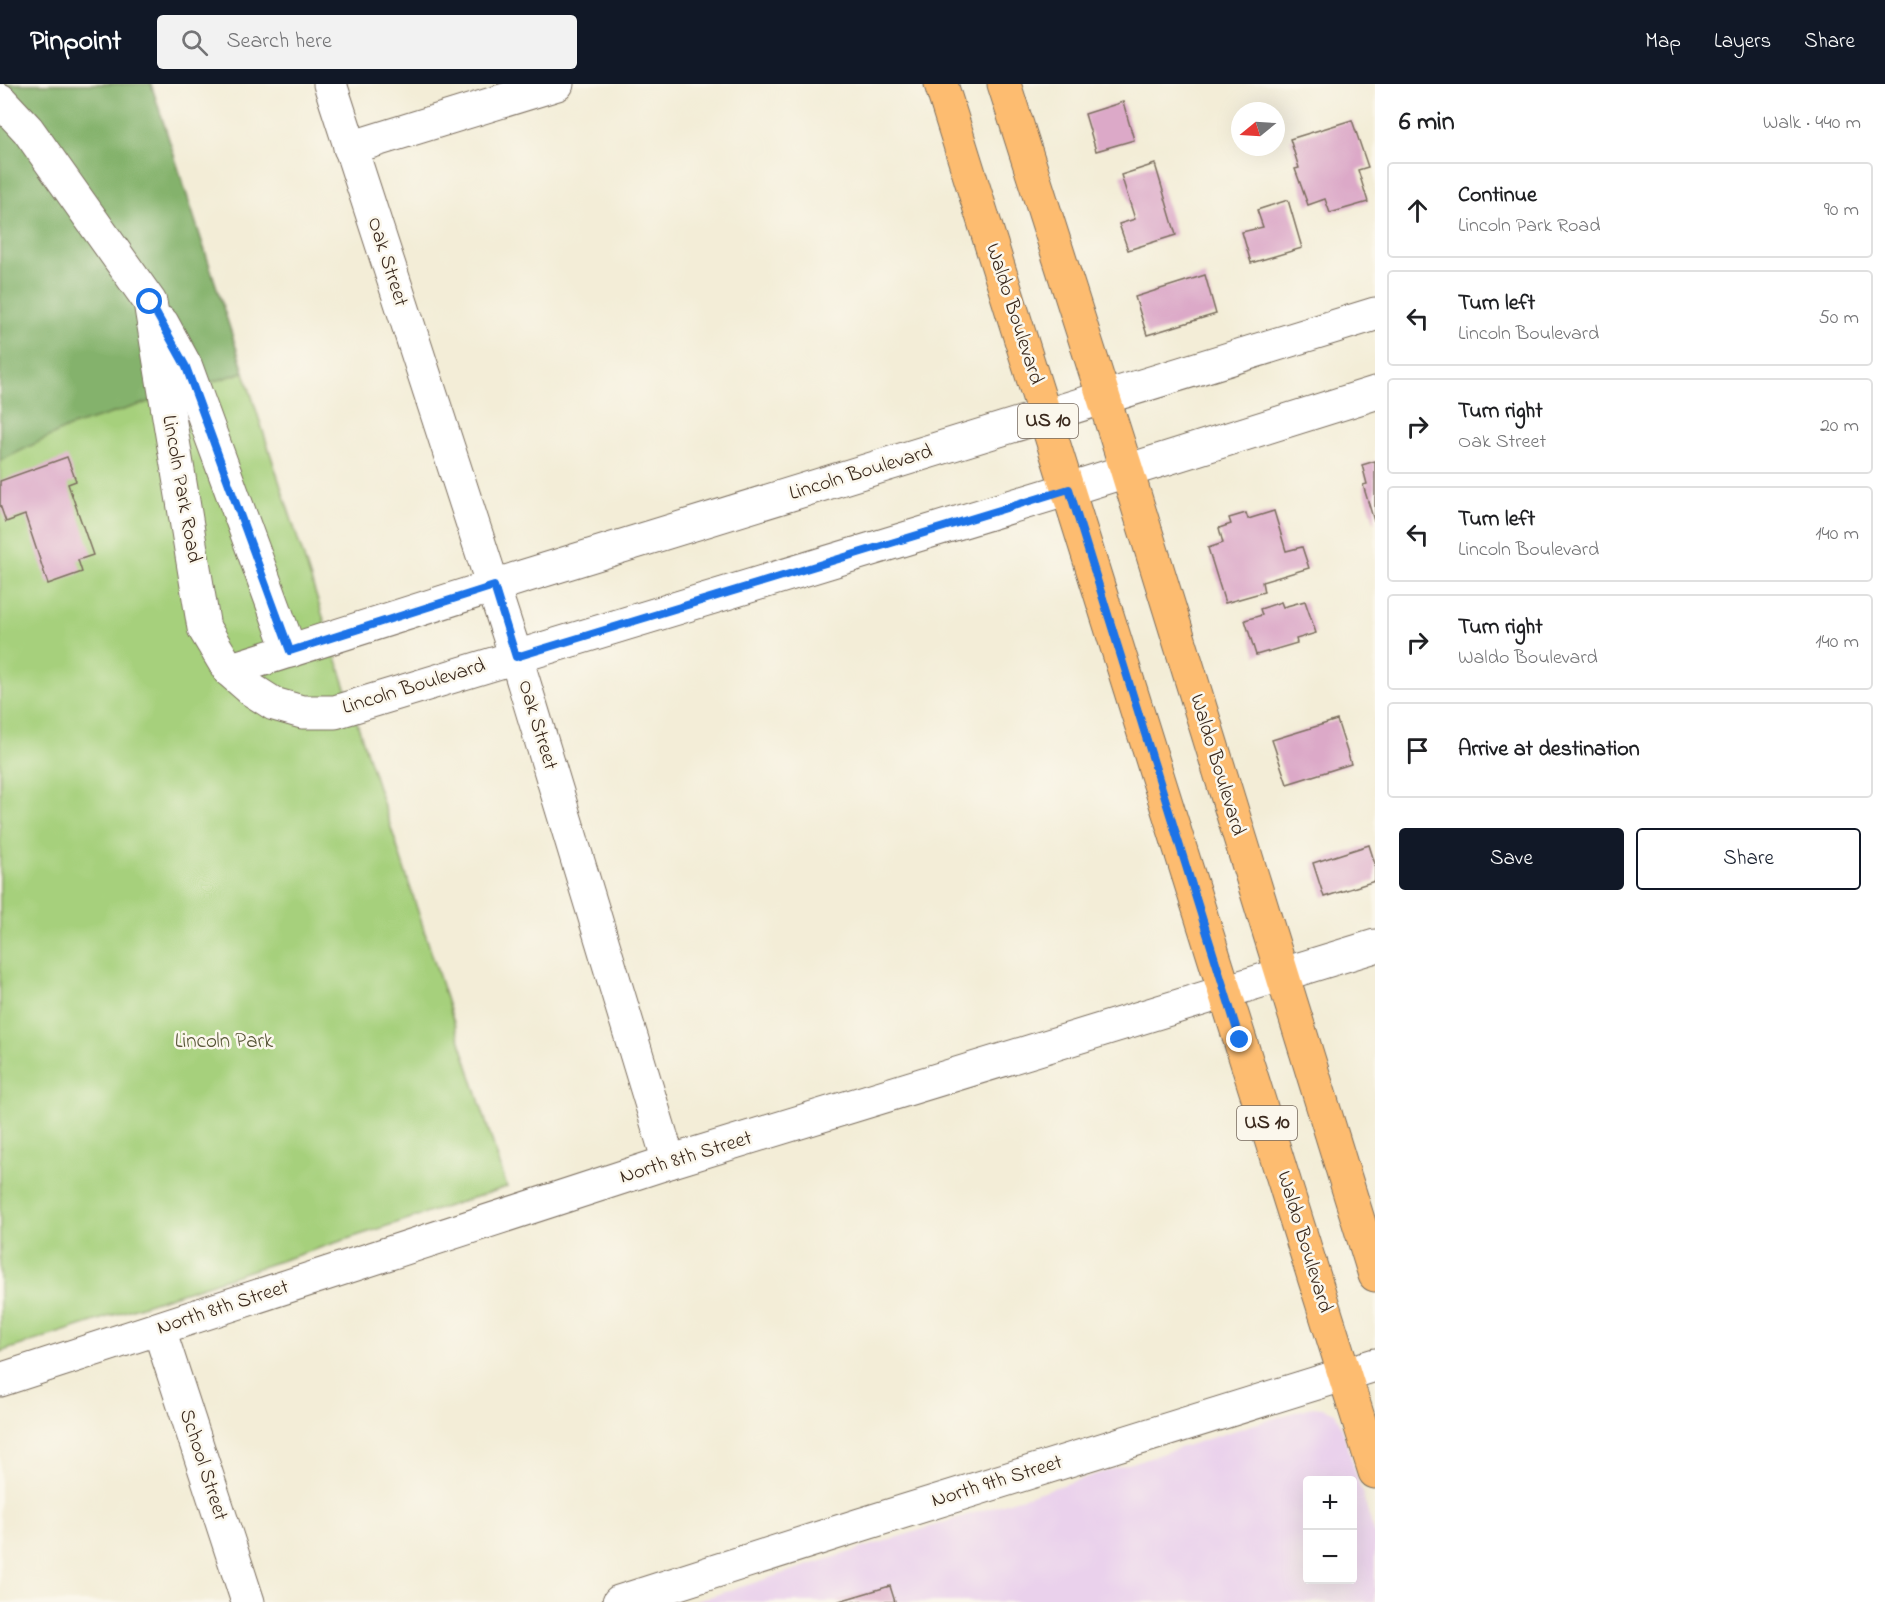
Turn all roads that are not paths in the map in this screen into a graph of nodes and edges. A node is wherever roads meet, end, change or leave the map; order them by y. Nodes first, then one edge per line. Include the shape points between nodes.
1 (330, 84) edge
2 (557, 84) edge
3 (941, 84) edge
4 (1004, 84) edge
5 (0, 100) edge
6 (350, 148) junction
7 (150, 302) junction
8 (1375, 314) edge
9 (1375, 393) edge
10 (1104, 399) junction
11 (1046, 416) junction
12 (1127, 471) junction
13 (1069, 489) junction
14 (494, 586) junction
15 (290, 651) junction
16 (516, 657) junction
17 (229, 670) junction
18 (1375, 946) edge
19 (1282, 975) junction
20 (1226, 993) junction
21 (669, 1162) junction
22 (1375, 1275) edge
23 (159, 1329) junction
24 (1375, 1365) edge
25 (1344, 1375) junction
26 (0, 1380) edge
27 (1375, 1472) edge
28 (248, 1602) edge
29 (619, 1602) edge

1 - 6 street, Oak Street
2 - 6 street
3 - 11 main road, Waldo Boulevard / US 10
4 - 10 main road, Waldo Boulevard / US 10
5 - 7 street, Lincoln Park Road via 28,130
6 - 14 street, Oak Street
7 - 15 street, Lincoln Park Road via 186,367
7 - 17 street, Lincoln Park Road via 204,628
8 - 10 street, Lincoln Boulevard
9 - 12 street, Lincoln Boulevard
10 - 11 street, Lincoln Boulevard
10 - 12 main road, Waldo Boulevard / US 10
11 - 13 main road, Waldo Boulevard / US 10
11 - 14 street, Lincoln Boulevard
12 - 13 street, Lincoln Boulevard
12 - 19 main road, Waldo Boulevard / US 10
13 - 16 street, Lincoln Boulevard
13 - 20 main road, Waldo Boulevard / US 10
14 - 15 street, Lincoln Boulevard
14 - 16 street, Oak Street
15 - 17 street, Lincoln Boulevard
16 - 17 street, Lincoln Boulevard via 335,711 302,712 274,704
16 - 21 street, Oak Street
18 - 19 street, North 8th Street
19 - 20 street, North 8th Street
19 - 22 main road, Waldo Boulevard / US 10
20 - 21 street, North 8th Street
20 - 25 main road, Waldo Boulevard / US 10
21 - 23 street, North 8th Street
23 - 26 street, North 8th Street
23 - 28 street, School Street
24 - 25 street, North 9th Street
25 - 27 main road, Waldo Boulevard / US 10
25 - 29 street, North 9th Street

